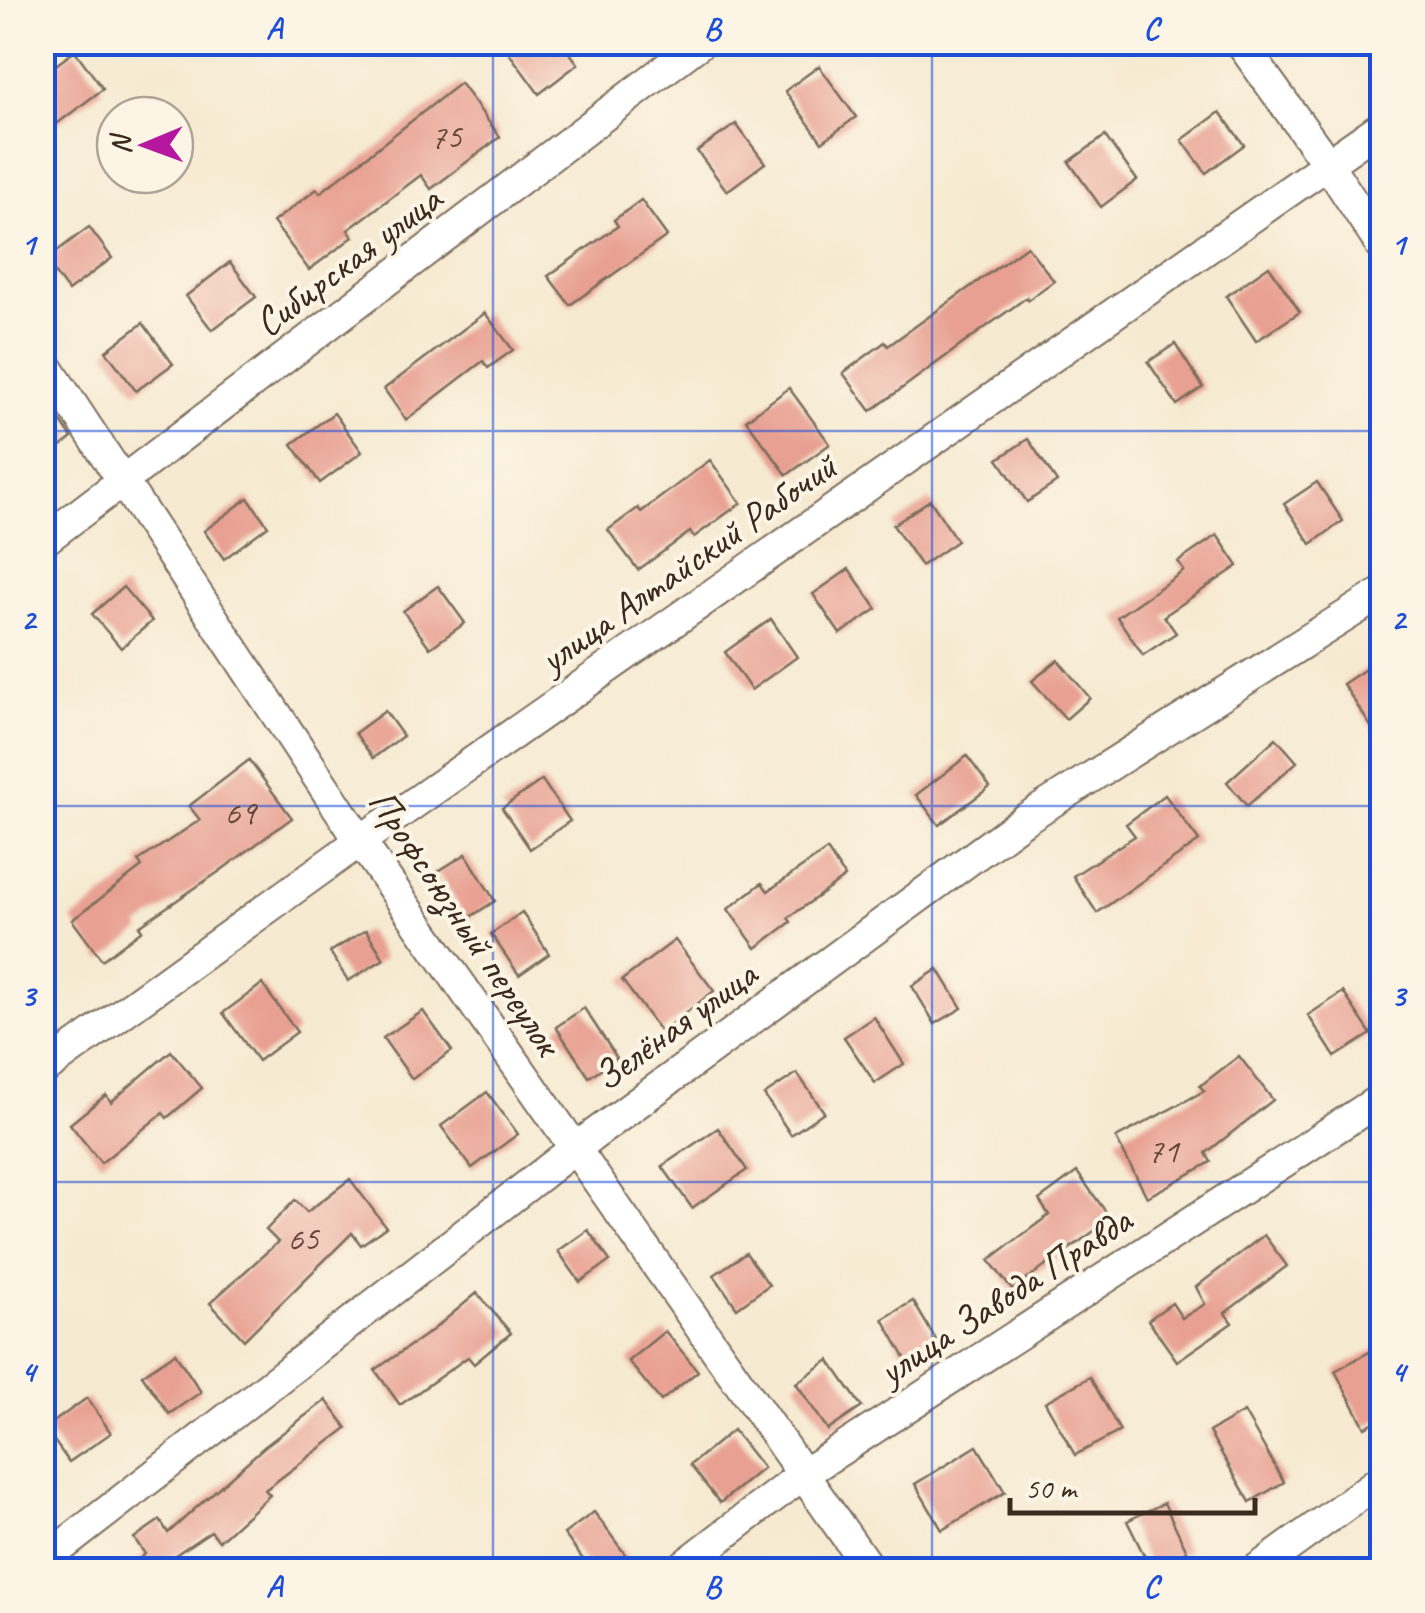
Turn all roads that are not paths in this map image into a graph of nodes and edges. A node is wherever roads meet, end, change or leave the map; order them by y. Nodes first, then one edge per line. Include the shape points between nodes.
1 (701, 42) edge
2 (1240, 42) edge
3 (1382, 126) edge
4 (1327, 162) junction
5 (1382, 247) edge
6 (42, 358) edge
7 (126, 481) junction
8 (42, 542) edge
9 (1382, 593) edge
10 (360, 842) junction
11 (42, 1071) edge
12 (1382, 1098) edge
13 (574, 1150) junction
14 (802, 1476) junction
15 (1382, 1479) edge
16 (42, 1562) edge
17 (678, 1570) edge
18 (870, 1570) edge
19 (1256, 1570) edge

1 - 7 street, Сибирская улица
2 - 4 street
3 - 4 street, улица Алтайский Рабочий
4 - 5 street
4 - 10 street, улица Алтайский Рабочий
6 - 7 street, Профсоюзный переулок
7 - 8 street, Сибирская улица
7 - 10 street, Профсоюзный переулок
9 - 13 street, Зелёная улица via 1025,819
10 - 11 street, улица Алтайский Рабочий
10 - 13 street, Профсоюзный переулок
12 - 14 street, улица Завода Правда
13 - 14 street, Профсоюзный переулок
13 - 16 street, Зелёная улица
14 - 17 street, улица Завода Правда
14 - 18 street, Профсоюзный переулок
15 - 19 street

